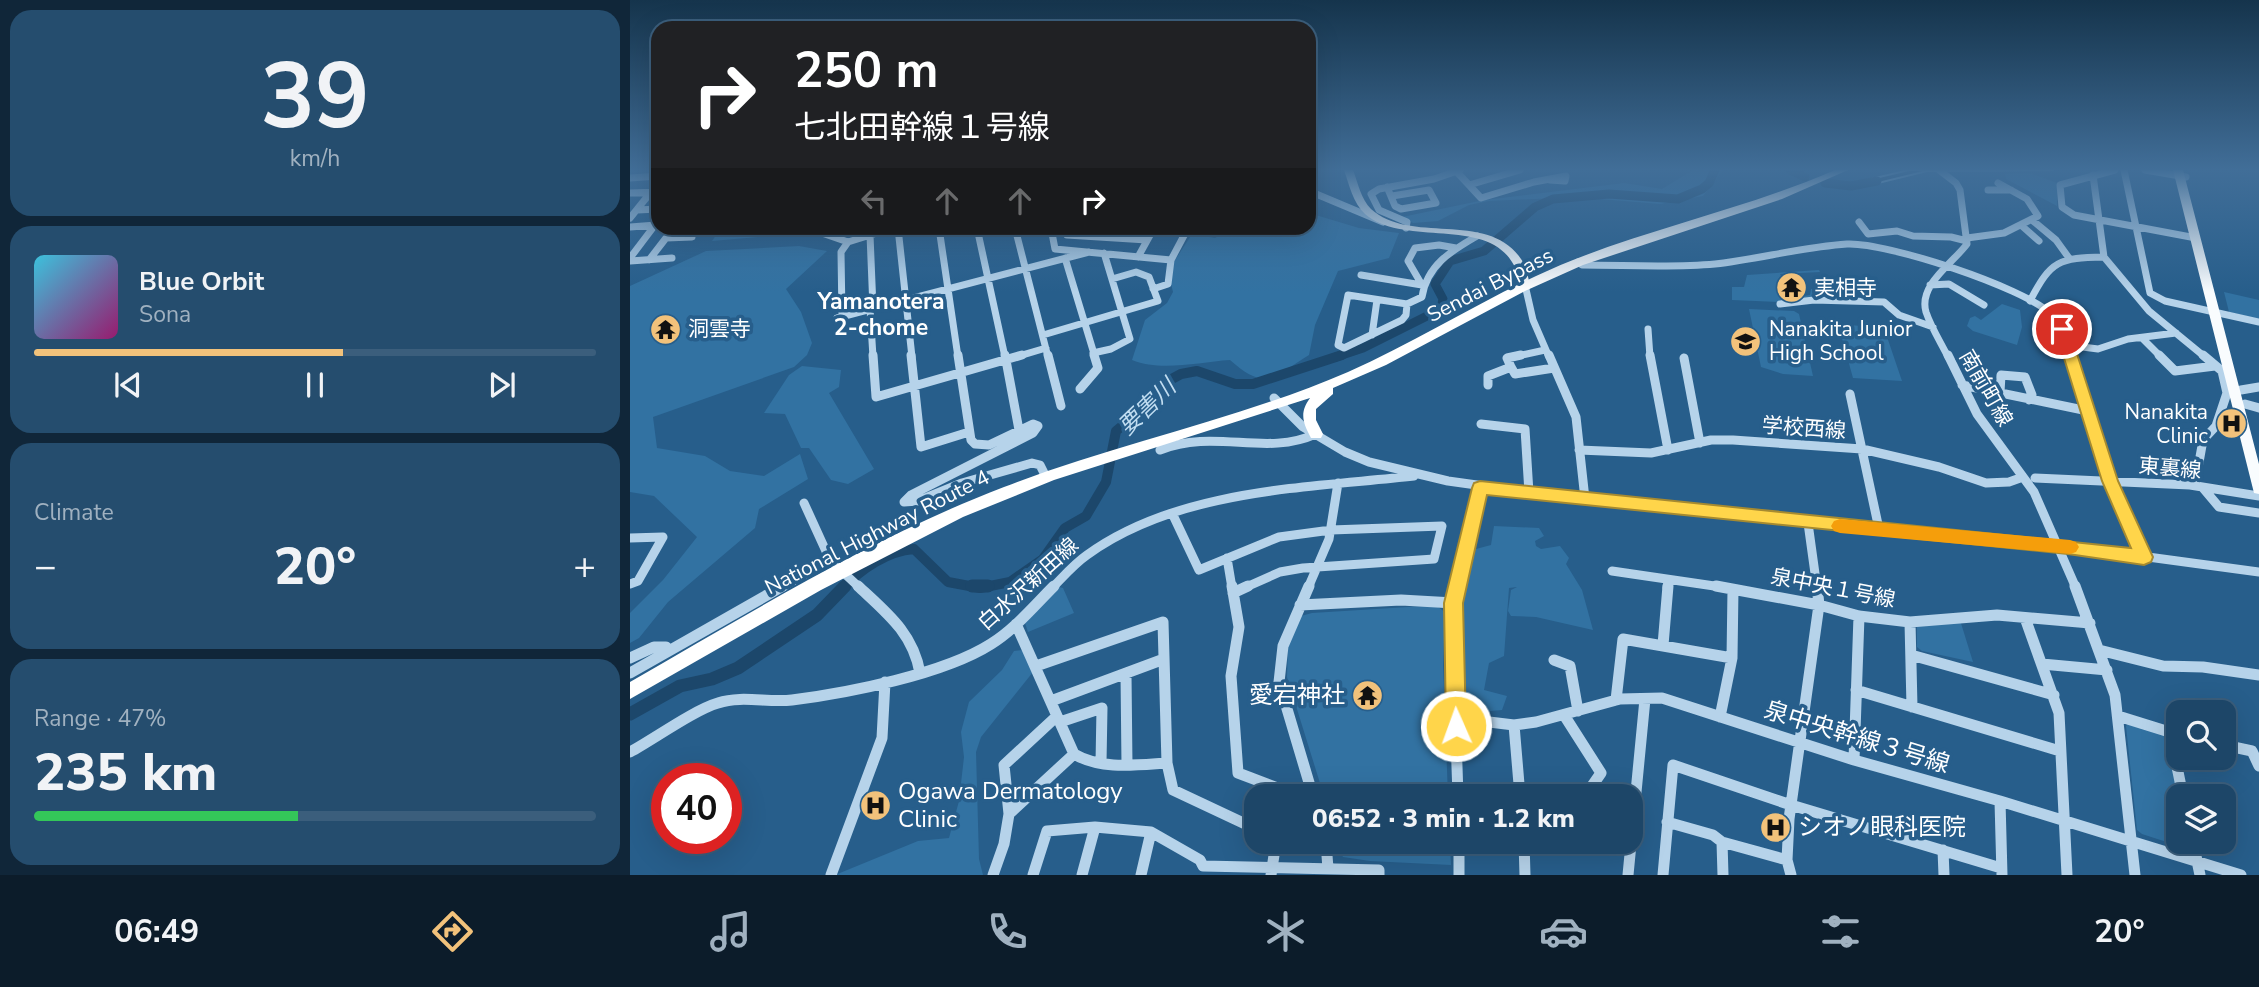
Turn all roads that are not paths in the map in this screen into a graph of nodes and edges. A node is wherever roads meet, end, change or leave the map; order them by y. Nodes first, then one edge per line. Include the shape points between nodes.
1 (1360, 211) edge
2 (1381, 211) edge
3 (1720, 211) edge
4 (1737, 211) edge
5 (1963, 211) edge
6 (2036, 211) edge
7 (2066, 211) edge
8 (2098, 211) edge
9 (2133, 211) edge
10 (2190, 211) edge
11 (2193, 211) edge
12 (1363, 212) joint
13 (2032, 220) junction
14 (2099, 220) junction
15 (1859, 222) dead end
16 (651, 225) edge
17 (2022, 226) junction
18 (630, 227) edge
19 (2136, 227) junction
20 (1406, 228) junction
21 (651, 232) edge
22 (828, 235) edge
23 (861, 235) edge
24 (868, 235) edge
25 (896, 235) edge
26 (940, 235) edge
27 (978, 235) edge
28 (1017, 235) edge
29 (1052, 235) edge
30 (1067, 235) edge
31 (1103, 235) edge
32 (1150, 235) edge
33 (1184, 235) edge
34 (692, 237) dead end
35 (1482, 237) junction
36 (2196, 238) junction
37 (1147, 240) junction
38 (1967, 240) junction
39 (2039, 241) dead end
40 (848, 242) junction
41 (1456, 248) junction
42 (1104, 253) junction
43 (1065, 254) junction
44 (1138, 257) junction
45 (2104, 257) junction
46 (672, 258) dead end
47 (2069, 258) junction
48 (630, 259) edge
49 (649, 260) junction
50 (1171, 260) junction
51 (1578, 262) junction
52 (1949, 267) junction
53 (1027, 268) junction
54 (1361, 275) dead end
55 (987, 279) junction
56 (1112, 279) junction
57 (1524, 282) junction
58 (1422, 285) junction
59 (1930, 285) junction
60 (948, 289) junction
61 (1153, 289) junction
62 (906, 300) junction
63 (1377, 300) junction
64 (2031, 301) junction
65 (1780, 303) dead end
66 (1407, 304) junction
67 (1984, 304) dead end
68 (872, 309) junction
69 (1122, 311) junction
70 (2221, 313) junction
71 (2259, 322) edge
72 (1084, 323) junction
73 (1933, 327) junction
74 (1648, 329) dead end
75 (2176, 333) junction
76 (1043, 335) junction
77 (1372, 335) junction
78 (2142, 338) junction
79 (2067, 345) junction
80 (1046, 348) junction
81 (1545, 351) junction
82 (1093, 353) junction
83 (1684, 358) dead end
84 (1006, 360) junction
85 (2215, 366) junction
86 (1511, 367) junction
87 (1555, 368) junction
88 (962, 372) junction
89 (1353, 375) junction
90 (1488, 385) dead end
91 (1962, 385) junction
92 (915, 386) junction
93 (2259, 387) edge
94 (2234, 388) junction
95 (1080, 389) dead end
96 (2000, 392) junction
97 (1850, 394) dead end
98 (2029, 400) junction
99 (1276, 401) junction
100 (2245, 404) junction
101 (1061, 407) dead end
102 (2259, 408) edge
103 (2088, 411) junction
104 (1481, 424) dead end
105 (1019, 430) junction
106 (969, 432) junction
107 (1315, 434) junction
108 (1700, 443) junction
109 (1862, 449) junction
110 (1160, 450) dead end
111 (1579, 450) junction
112 (1668, 450) junction
113 (2259, 457) edge
114 (1045, 473) junction
115 (1420, 475) junction
116 (2023, 477) junction
117 (2035, 478) dead end
118 (2110, 481) junction
119 (1338, 483) junction
120 (2190, 485) junction
121 (1480, 488) junction
122 (2203, 488) junction
123 (2259, 489) edge
124 (1529, 493) junction
125 (2259, 496) edge
126 (1585, 499) junction
127 (804, 503) dead end
128 (1172, 513) junction
129 (2259, 513) edge
130 (1808, 523) junction
131 (1880, 529) junction
132 (1331, 530) junction
133 (630, 538) edge
134 (2059, 546) junction
135 (2144, 557) junction
136 (1227, 558) junction
137 (1319, 568) junction
138 (843, 571) junction
139 (1612, 571) dead end
140 (2259, 572) edge
141 (1668, 580) junction
142 (630, 584) edge
143 (1733, 589) junction
144 (1233, 593) junction
145 (1454, 603) junction
146 (1300, 605) junction
147 (1819, 605) junction
148 (1859, 616) junction
149 (2025, 618) junction
150 (1910, 622) junction
151 (2090, 623) junction
152 (1016, 624) junction
153 (1663, 645) junction
154 (2099, 650) junction
155 (1911, 655) junction
156 (630, 658) edge
157 (671, 659) junction
158 (1164, 659) junction
159 (1732, 659) junction
160 (1554, 660) dead end
161 (2042, 664) junction
162 (1036, 666) junction
163 (2107, 670) junction
164 (630, 673) edge
165 (920, 673) junction
166 (1126, 674) junction
167 (2259, 675) edge
168 (630, 681) edge
169 (885, 682) junction
170 (1856, 690) junction
171 (630, 691) edge
172 (2054, 695) junction
173 (1645, 699) junction
174 (1616, 700) junction
175 (1051, 701) junction
176 (1912, 707) junction
177 (1577, 711) junction
178 (1564, 715) junction
179 (2118, 716) junction
180 (1720, 717) junction
181 (1456, 718) junction
182 (1059, 719) junction
183 (1514, 725) junction
184 (2166, 731) edge
185 (1799, 743) junction
186 (2236, 748) edge
187 (2060, 751) junction
188 (630, 752) edge
189 (1074, 754) junction
190 (1854, 760) junction
191 (1101, 763) junction
192 (1167, 764) junction
193 (1126, 765) junction
194 (2259, 766) edge
195 (1267, 784) edge
196 (1310, 784) edge
197 (1458, 784) edge
198 (1519, 784) edge
199 (1593, 784) edge
200 (2000, 801) junction
201 (1791, 805) junction
202 (1009, 814) junction
203 (2063, 820) junction
204 (1667, 822) junction
205 (1244, 823) edge
206 (1096, 827) junction
207 (1151, 832) junction
208 (1722, 842) junction
209 (2131, 842) junction
210 (1943, 850) junction
211 (1327, 854) edge
212 (1459, 854) edge
213 (1524, 854) edge
214 (2195, 854) edge
215 (1787, 860) junction
216 (2197, 862) junction
217 (1328, 869) junction
218 (1202, 871) edge
219 (1272, 871) edge
220 (2002, 872) edge
221 (831, 875) edge
222 (993, 875) edge
223 (1033, 875) edge
224 (1082, 875) edge
225 (1141, 875) edge
226 (1378, 875) edge
227 (1459, 875) edge
228 (1525, 875) edge
229 (1628, 875) edge
230 (1663, 875) edge
231 (1723, 875) edge
232 (1791, 875) edge
233 (1944, 875) edge
234 (2067, 875) edge
235 (2135, 875) edge
236 (2200, 875) edge
237 (2241, 875) edge

1 - 12 street
2 - 20 street via 1407,222
3 - 57 highway, Sendai Bypass via 1584,253
4 - 51 highway, Sendai Bypass
5 - 38 street
6 - 13 street via 2038,216
7 - 14 street
8 - 14 street
9 - 19 street
10 - 36 main road
11 - 70 main road
12 - 20 main road
13 - 17 street
13 - 47 street
14 - 19 street
14 - 45 street
15 - 38 street via 1868,234 1897,230 1913,236
16 - 18 street
17 - 38 street
17 - 39 street
19 - 36 street
19 - 70 street via 2150,293 2165,301
20 - 35 main road
21 - 48 street
22 - 40 street
23 - 40 street
24 - 68 street
25 - 62 street
26 - 60 street
27 - 55 street
28 - 53 street
29 - 43 street via 1055,249
30 - 43 street
31 - 37 street
32 - 37 street
33 - 50 street
34 - 49 street via 666,238
35 - 41 street
35 - 57 main road via 1499,244 1513,258
36 - 70 main road
37 - 44 street
38 - 52 street
40 - 68 street via 841,252 840,317
41 - 58 street via 1444,255
41 - 58 street via 1415,248 1408,261
42 - 43 street
42 - 44 street
42 - 56 street
43 - 53 street
43 - 72 street
44 - 50 street
45 - 47 street
45 - 75 street via 2149,311
46 - 49 street
47 - 64 street via 2045,271
48 - 49 street
50 - 61 street via 1168,284
51 - 52 street via 1713,264 1848,243 1905,252
51 - 57 highway, Sendai Bypass
52 - 59 street
52 - 64 street
53 - 55 street
53 - 76 street
54 - 58 street via 1378,274
55 - 60 street
55 - 84 street
56 - 61 street via 1136,272 1149,277
56 - 69 street
57 - 81 street via 1533,324
57 - 89 highway, Sendai Bypass
57 - 99 highway, Sendai Bypass via 1372,359
58 - 66 street via 1422,297
59 - 67 street via 1950,284
59 - 73 street, 南前町線 via 1924,306
60 - 62 street
60 - 88 street
61 - 69 street via 1158,301
62 - 68 street
62 - 92 street
63 - 66 street
63 - 77 street
63 - 77 street via 1348,295 1338,345 1344,348
64 - 79 street via 2053,316
65 - 73 street via 1884,302 1899,314
66 - 77 street via 1402,320
68 - 92 street via 876,397
69 - 72 street
69 - 82 street via 1130,339
70 - 71 street
70 - 94 main road
72 - 76 street
72 - 82 street
73 - 91 street, 南前町線
74 - 112 street via 1651,372
75 - 78 street
75 - 85 street
76 - 80 street
78 - 79 street via 2098,349
78 - 85 street via 2175,371
79 - 103 street
80 - 84 street
80 - 101 street
81 - 86 street via 1507,358
81 - 87 street
82 - 95 street via 1098,368
83 - 108 street
84 - 88 street
84 - 105 street
85 - 94 street
86 - 87 street via 1515,374
86 - 90 street via 1489,376
87 - 111 street via 1577,420
88 - 92 street
88 - 106 street
89 - 99 highway, Sendai Bypass
89 - 107 highway via 1310,405 1308,420
91 - 96 street
91 - 116 street, 南前町線 via 1977,414
92 - 106 street via 921,447
93 - 94 street
94 - 100 main road
94 - 120 street via 2227,393 2216,426 2203,440
94 - 123 main road
96 - 98 street
96 - 98 street via 2001,375 2025,377 2032,395
97 - 109 street
98 - 103 street
99 - 107 street
99 - 114 highway, National Highway Route 4
100 - 102 street
100 - 113 main road
103 - 118 street
104 - 124 street via 1525,429
105 - 106 street via 982,446 971,440
105 - 114 street via 1038,426 1033,433 904,502 1032,463
107 - 110 street via 1297,444 1193,440
107 - 115 street via 1366,461
108 - 109 street, 学校西線 via 1732,440
108 - 112 street, 学校西線
109 - 116 street, 学校西線 via 1986,483
109 - 131 street
111 - 112 street, 学校西線
111 - 126 street
114 - 138 highway, National Highway Route 4
115 - 119 street, 白水沢新田線
115 - 121 street
116 - 134 street, 南前町線
117 - 118 street, 東裏線
118 - 120 street, 東裏線
118 - 135 street
119 - 128 street, 白水沢新田線 via 1209,499
119 - 132 street
120 - 122 street, 東裏線
121 - 124 street
121 - 145 street
122 - 125 street, 東裏線
122 - 129 street via 2219,508
124 - 126 street
126 - 130 street
127 - 138 street
128 - 136 street via 1199,569
128 - 152 street, 白水沢新田線 via 1086,555
130 - 131 street
130 - 147 street
131 - 134 street
132 - 136 street via 1279,537
132 - 137 street
132 - 137 street via 1441,526 1434,559
133 - 142 street via 663,537 638,581
134 - 135 street
134 - 151 street, 南前町線
135 - 140 street
136 - 144 street
137 - 144 street via 1280,572
137 - 146 street
138 - 157 highway, National Highway Route 4
138 - 165 street via 903,628 917,655
139 - 141 street, 泉中央１号線
141 - 143 street, 泉中央１号線
141 - 153 street
143 - 147 street, 泉中央１号線
143 - 159 street
144 - 195 street via 1239,627 1231,676 1238,773
145 - 146 street via 1401,600
145 - 181 street
146 - 196 street via 1281,643 1278,669
147 - 148 street, 泉中央１号線
147 - 185 street
148 - 150 street, 泉中央１号線
148 - 170 street
149 - 150 street, 泉中央１号線 via 1997,615
149 - 151 street, 泉中央１号線
149 - 161 street
150 - 155 street
151 - 154 street, 南前町線
152 - 162 street
152 - 165 street, 白水沢新田線 via 968,657
153 - 159 street
153 - 174 street via 1623,639
154 - 163 street, 南前町線
154 - 167 street via 2163,666
155 - 172 street
155 - 176 street
156 - 157 street via 654,647 666,647
157 - 164 street
157 - 168 highway, National Highway Route 4
157 - 171 highway, National Highway Route 4
158 - 162 street via 1163,622
158 - 166 street
158 - 192 street
159 - 180 street
160 - 177 street via 1570,666
161 - 163 street
161 - 172 street
162 - 175 street
163 - 179 street, 南前町線
165 - 169 street, 白水沢新田線
166 - 175 street
166 - 193 street
169 - 188 street, 白水沢新田線 via 830,695 716,703
169 - 221 street via 882,738
170 - 176 street
170 - 190 street
172 - 187 street
173 - 174 street, 泉中央幹線３号線
173 - 180 street, 泉中央幹線３号線 via 1662,698
173 - 229 street
174 - 177 street, 泉中央幹線３号線
175 - 182 street
176 - 187 street
177 - 178 street, 泉中央幹線３号線
178 - 183 street, 泉中央幹線３号線
178 - 199 street via 1601,773
179 - 184 street
179 - 209 street, 南前町線
180 - 185 street, 泉中央幹線３号線
181 - 183 street, 泉中央幹線３号線
181 - 197 street
182 - 189 street
182 - 191 street via 1102,708
182 - 202 street via 1003,765
183 - 198 street
185 - 190 street, 泉中央幹線３号線
185 - 201 street
186 - 194 street via 2252,751
187 - 203 street
189 - 191 street via 1082,761
189 - 202 street
190 - 200 street, 泉中央幹線３号線
191 - 193 street
192 - 193 street
192 - 205 street via 1173,790
200 - 203 street, 泉中央幹線３号線
200 - 220 street
201 - 204 street via 1673,765
201 - 210 street
201 - 215 street
202 - 222 street
203 - 209 street, 泉中央幹線３号線
203 - 234 street
204 - 208 street via 1713,835
204 - 230 street
206 - 207 street
206 - 223 street via 1047,831
206 - 224 street
207 - 218 street via 1200,860
207 - 225 street
208 - 215 street
208 - 231 street
209 - 216 street, 泉中央幹線３号線
209 - 235 street, 南前町線
210 - 220 street
210 - 233 street
211 - 217 street
212 - 227 street
213 - 228 street
214 - 216 street
215 - 232 street
216 - 236 street
216 - 237 street, 泉中央幹線３号線
217 - 219 street
217 - 226 street via 1379,870
218 - 219 street

